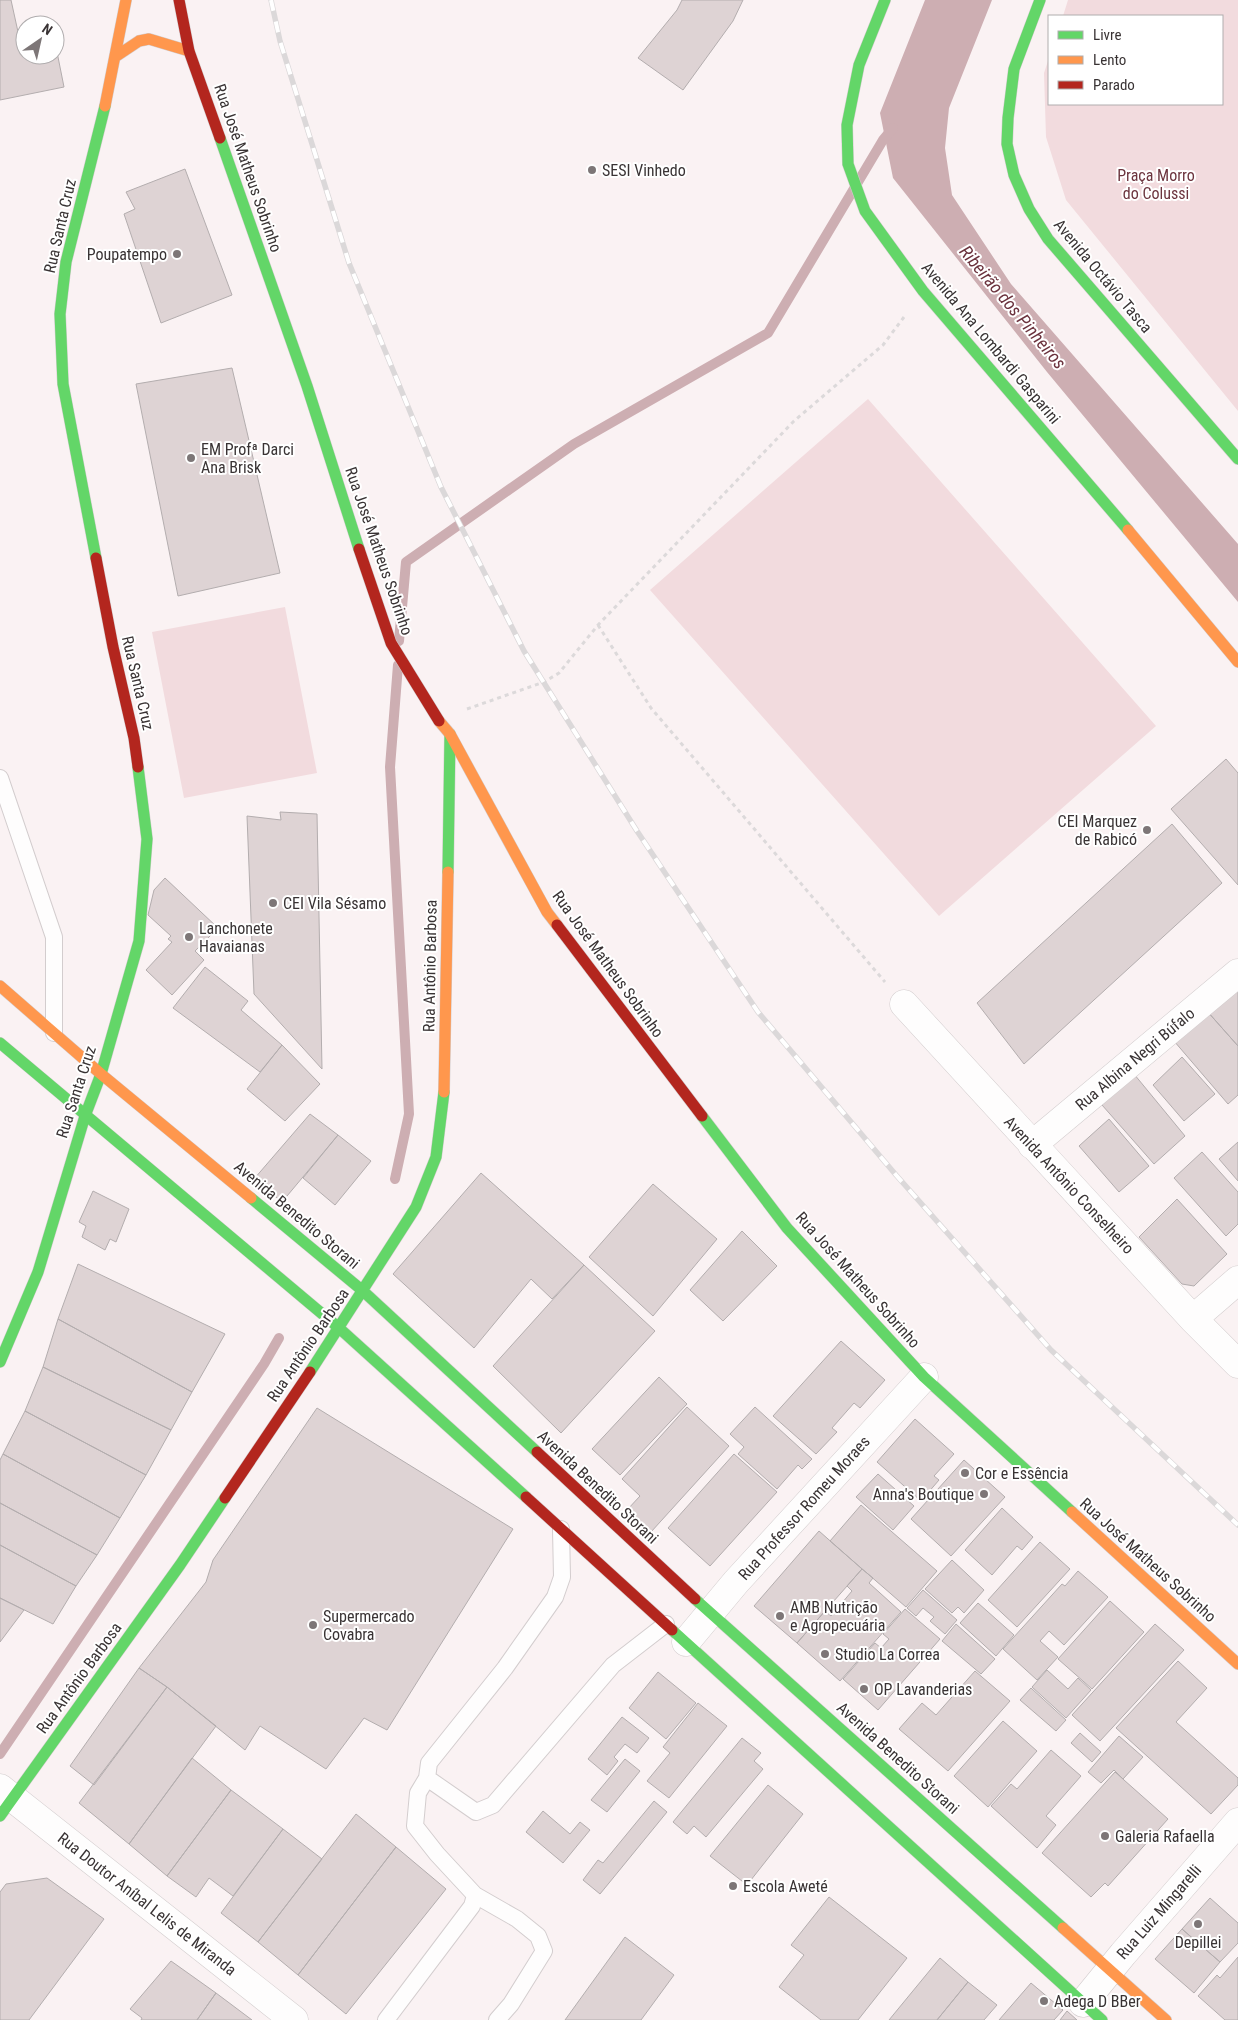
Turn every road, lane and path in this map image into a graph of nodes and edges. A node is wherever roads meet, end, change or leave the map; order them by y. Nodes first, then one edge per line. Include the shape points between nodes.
1 (126, 0) edge
2 (179, 0) edge
3 (885, 0) edge
4 (1040, 0) edge
5 (189, 51) junction
6 (115, 57) junction
7 (924, 292) junction
8 (1238, 459) edge
9 (598, 625) junction
10 (1238, 662) edge
11 (438, 719) junction
12 (450, 734) junction
13 (0, 778) edge
14 (1238, 973) edge
15 (0, 986) edge
16 (904, 1004) joint
17 (54, 1033) junction
18 (0, 1044) edge
19 (101, 1074) junction
20 (85, 1116) junction
21 (1032, 1145) junction
22 (1238, 1280) edge
23 (363, 1291) junction
24 (1193, 1318) junction
25 (339, 1328) junction
26 (0, 1362) edge
27 (1238, 1364) edge
28 (924, 1377) junction
29 (561, 1529) junction
30 (710, 1613) junction
31 (676, 1633) junction
32 (1238, 1664) edge
33 (428, 1778) junction
34 (4, 1801) edge
35 (1238, 1822) edge
36 (476, 1895) junction
37 (1110, 1969) junction
38 (1092, 2012) edge
39 (394, 2017) edge
40 (294, 2020) edge
41 (497, 2020) edge
42 (1166, 2020) edge

1 - 6 main road, Rua Santa Cruz
2 - 5 main road, Rua José Matheus Sobrinho
3 - 7 main road, Avenida Ana Lombardi Gasparini via 859,65 847,125 848,164 864,211
4 - 8 main road, Avenida Octávio Tasca via 1014,69 1007,144 1014,175 1029,209 1048,239
5 - 6 main road via 150,39 139,41
5 - 11 main road, Rua José Matheus Sobrinho via 307,386 391,643
6 - 19 main road, Rua Santa Cruz via 66,262 60,314 63,384 112,647 134,738 147,839 139,941
7 - 9 path via 883,345 794,421
7 - 10 main road, Avenida Ana Lombardi Gasparini
9 - 11 path via 559,673 544,682
9 - 16 path via 651,708
11 - 12 main road, Rua José Matheus Sobrinho
12 - 23 main road, Rua Antônio Barbosa via 444,1102 436,1158 416,1207
12 - 28 main road, Rua José Matheus Sobrinho via 547,912 787,1228
13 - 17 lane via 54,937
14 - 21 street, Rua Albina Negri Búfalo
15 - 17 main road, Avenida Benedito Storani
16 - 21 street, Avenida Antônio Conselheiro
17 - 19 main road, Avenida Benedito Storani
18 - 20 main road
19 - 20 main road, Rua Santa Cruz
19 - 23 main road, Avenida Benedito Storani
20 - 25 main road
20 - 26 main road, Rua Santa Cruz via 38,1272
21 - 24 street, Avenida Antônio Conselheiro
22 - 24 street
23 - 25 main road, Rua Antônio Barbosa
23 - 30 main road, Avenida Benedito Storani
24 - 27 street, Avenida Antônio Conselheiro
25 - 29 main road
25 - 34 main road, Rua Antônio Barbosa via 180,1565
28 - 30 street, Rua Professor Romeu Moraes
28 - 32 main road, Rua José Matheus Sobrinho
29 - 31 main road
29 - 33 lane via 562,1577 555,1597 505,1668 429,1763
30 - 31 street, Rua Professor Romeu Moraes
30 - 37 main road, Avenida Benedito Storani
31 - 33 lane via 613,1665 493,1805 476,1812
31 - 38 main road
33 - 36 lane via 418,1793 416,1826 437,1854
34 - 40 street, Rua Doutor Aníbal Lelis de Miranda
35 - 37 street, Rua Luiz Mingarelli
36 - 39 lane via 472,1906
36 - 41 lane via 538,1936 544,1951 511,2004
37 - 38 street, Rua Luiz Mingarelli
37 - 42 main road, Avenida Benedito Storani

